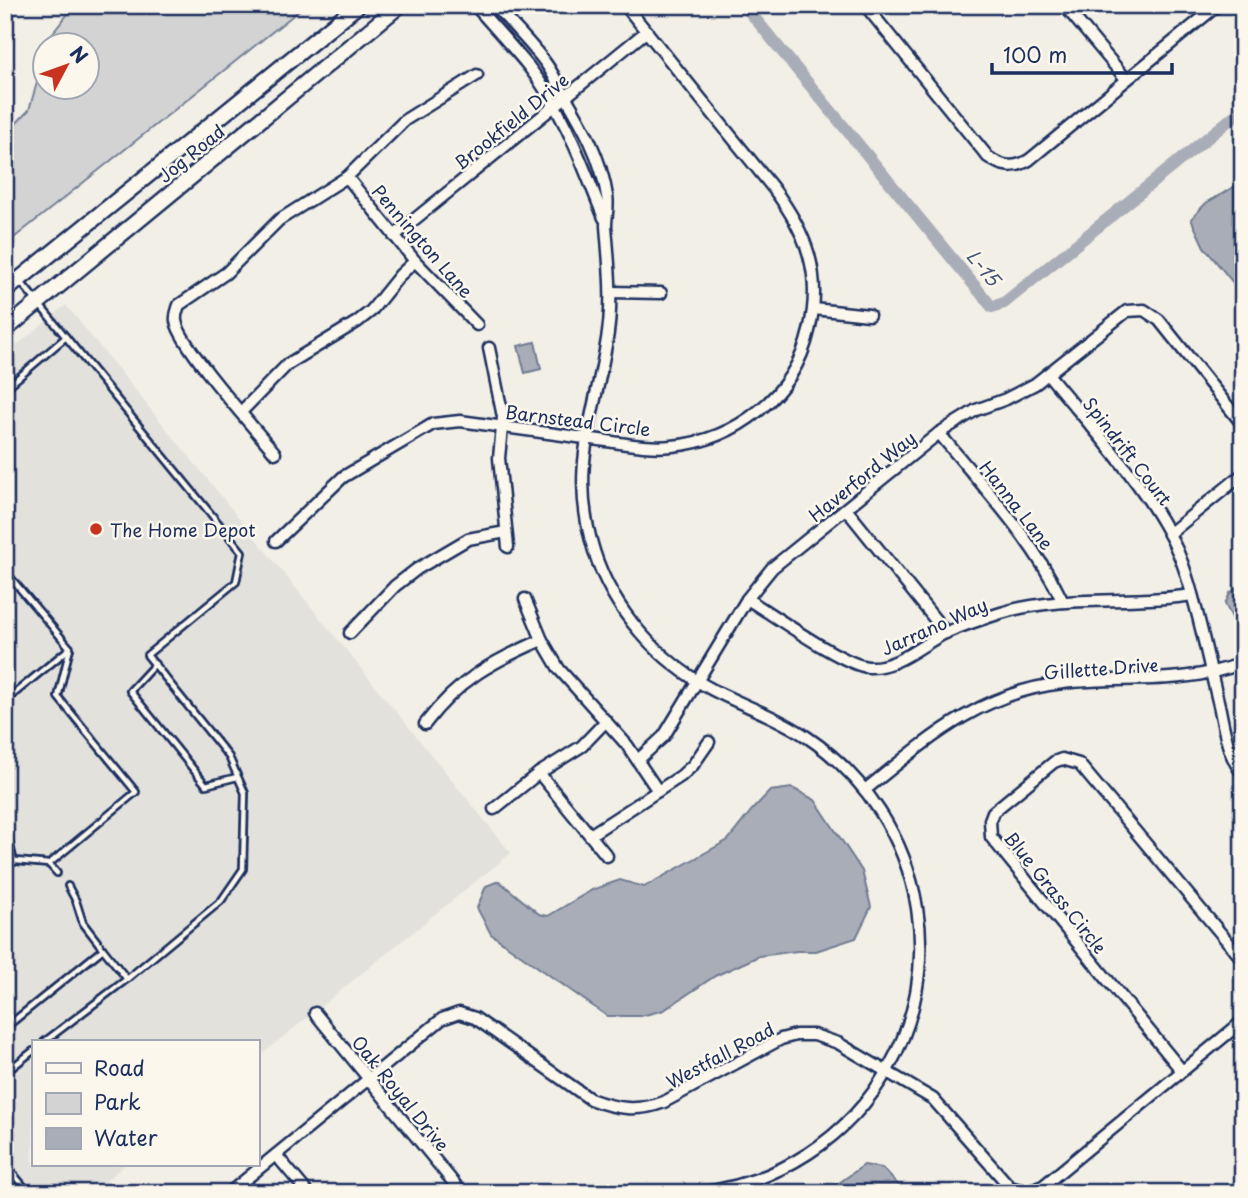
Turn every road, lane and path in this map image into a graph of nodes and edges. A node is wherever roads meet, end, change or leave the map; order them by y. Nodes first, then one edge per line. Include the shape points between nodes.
1 (358, 5) edge
2 (400, 5) edge
3 (475, 5) edge
4 (495, 5) edge
5 (625, 5) edge
6 (865, 5) edge
7 (1063, 5) edge
8 (1218, 5) edge
9 (647, 31) junction
10 (477, 75) dead end
11 (1126, 79) junction
12 (565, 96) junction
13 (554, 106) junction
14 (347, 177) junction
15 (606, 222) junction
16 (394, 236) junction
17 (415, 261) junction
18 (19, 280) junction
19 (5, 291) edge
20 (611, 292) junction
21 (661, 293) dead end
22 (38, 303) junction
23 (814, 309) junction
24 (869, 315) dead end
25 (477, 325) dead end
26 (5, 330) edge
27 (66, 337) junction
28 (489, 348) dead end
29 (1048, 374) junction
30 (5, 388) edge
31 (241, 412) junction
32 (1243, 425) edge
33 (503, 426) junction
34 (939, 433) junction
35 (585, 438) junction
36 (275, 453) dead end
37 (1243, 474) edge
38 (846, 509) junction
39 (506, 532) junction
40 (1169, 534) junction
41 (275, 541) dead end
42 (508, 547) dead end
43 (5, 571) edge
44 (1192, 594) junction
45 (525, 599) dead end
46 (747, 599) junction
47 (1063, 602) junction
48 (350, 633) dead end
49 (946, 633) junction
50 (542, 640) junction
51 (70, 648) junction
52 (1243, 663) edge
53 (155, 664) junction
54 (1211, 673) junction
55 (698, 681) junction
56 (5, 701) edge
57 (606, 721) junction
58 (425, 724) dead end
59 (709, 742) dead end
60 (638, 760) junction
61 (539, 773) junction
62 (1243, 774) edge
63 (237, 776) junction
64 (864, 790) junction
65 (658, 791) junction
66 (494, 809) dead end
67 (590, 835) junction
68 (5, 836) edge
69 (607, 856) dead end
70 (5, 860) edge
71 (14, 862) junction
72 (49, 864) junction
73 (57, 873) dead end
74 (68, 886) dead end
75 (103, 949) junction
76 (1243, 960) edge
77 (127, 979) junction
78 (315, 1013) dead end
79 (1243, 1021) edge
80 (5, 1028) edge
81 (47, 1040) edge
82 (32, 1052) edge
83 (887, 1071) junction
84 (1182, 1071) junction
85 (5, 1073) edge
86 (369, 1079) junction
87 (276, 1155) junction
88 (5, 1164) edge
89 (29, 1193) edge
90 (229, 1193) edge
91 (308, 1193) edge
92 (462, 1193) edge
93 (696, 1193) edge

1 - 18 main road, Jog Road
2 - 22 main road, Jog Road
3 - 13 street via 530,68
4 - 12 street via 545,61
5 - 9 street, Barnstead Circle
6 - 11 street via 988,157 1004,166 1029,160
7 - 11 street
8 - 11 street
9 - 12 street, Brookfield Drive
9 - 23 street, Barnstead Circle via 792,212 813,270
10 - 14 street via 405,120
12 - 13 street, Brookfield Drive
12 - 15 street via 598,155 608,200
13 - 15 street
13 - 16 street, Brookfield Drive
14 - 16 street, Pennington Lane
14 - 31 street via 279,220 226,273 179,305 176,322 184,338
15 - 20 street
16 - 17 street, Pennington Lane
17 - 25 street, Pennington Lane
17 - 31 street via 371,311 288,365
18 - 19 main road, Jog Road
18 - 22 lane
20 - 21 street
20 - 35 street via 607,344
22 - 26 main road, Jog Road
22 - 27 lane
23 - 24 street
23 - 35 street, Barnstead Circle via 790,377 763,408 737,426 699,442 668,447
27 - 30 lane
27 - 53 lane via 242,552 236,582 147,655
28 - 33 street
29 - 32 street, Haverford Way via 1127,312 1144,310 1159,320
29 - 34 street, Haverford Way
29 - 40 street, Spindrift Court via 1139,487
31 - 36 street
33 - 35 street, Barnstead Circle
33 - 39 street via 499,457
33 - 41 street, Barnstead Circle via 451,420 425,428 342,477
34 - 38 street, Haverford Way
34 - 47 street, Hanna Lane via 1024,537
35 - 55 street via 583,496 606,580 650,643
37 - 40 street
38 - 46 street, Haverford Way via 772,568
38 - 49 street
39 - 42 street
39 - 48 street via 468,539 417,569
40 - 44 street, Spindrift Court
43 - 51 lane
44 - 47 street, Jarrano Way via 1156,600
44 - 54 street, Spindrift Court
45 - 50 street
46 - 49 street, Jarrano Way via 863,666 889,664
46 - 55 street, Haverford Way
47 - 49 street, Jarrano Way via 1006,612
50 - 57 street via 559,669
50 - 58 street via 475,673
51 - 56 lane
51 - 72 lane via 58,697 136,792
52 - 54 street, Gillette Drive
53 - 63 lane via 229,757
53 - 63 lane via 131,691 206,785
54 - 62 street, Spindrift Court via 1230,751
54 - 64 street, Gillette Drive via 1159,680 1060,683 1000,698 937,731
55 - 60 street, Haverford Way via 664,736
55 - 64 street via 806,737
57 - 60 street
57 - 61 street via 575,751
59 - 65 street via 693,765
60 - 65 street
61 - 66 street
61 - 67 street
63 - 77 lane via 245,793 243,869 221,901
64 - 83 street via 903,856 920,923 921,952 912,1011
65 - 67 street
67 - 69 street
68 - 71 lane
70 - 71 lane
71 - 72 lane
72 - 73 lane
74 - 75 lane via 83,923
75 - 77 lane
75 - 80 lane
76 - 84 street, Blue Grass Circle via 1079,764 1054,762 993,812 991,837
77 - 81 lane
78 - 86 street, Oak Royal Drive
79 - 84 street, Westfall Road
82 - 85 lane
83 - 84 street, Westfall Road via 941,1106 1010,1187 1027,1192 1043,1186
83 - 86 street, Westfall Road via 830,1039 796,1035 664,1102 617,1108 590,1099 475,1018 459,1013 442,1019
83 - 93 street via 861,1108 792,1164 737,1186
86 - 87 street, Westfall Road
86 - 92 street, Oak Royal Drive
87 - 90 street, Westfall Road
87 - 91 street
88 - 89 lane

